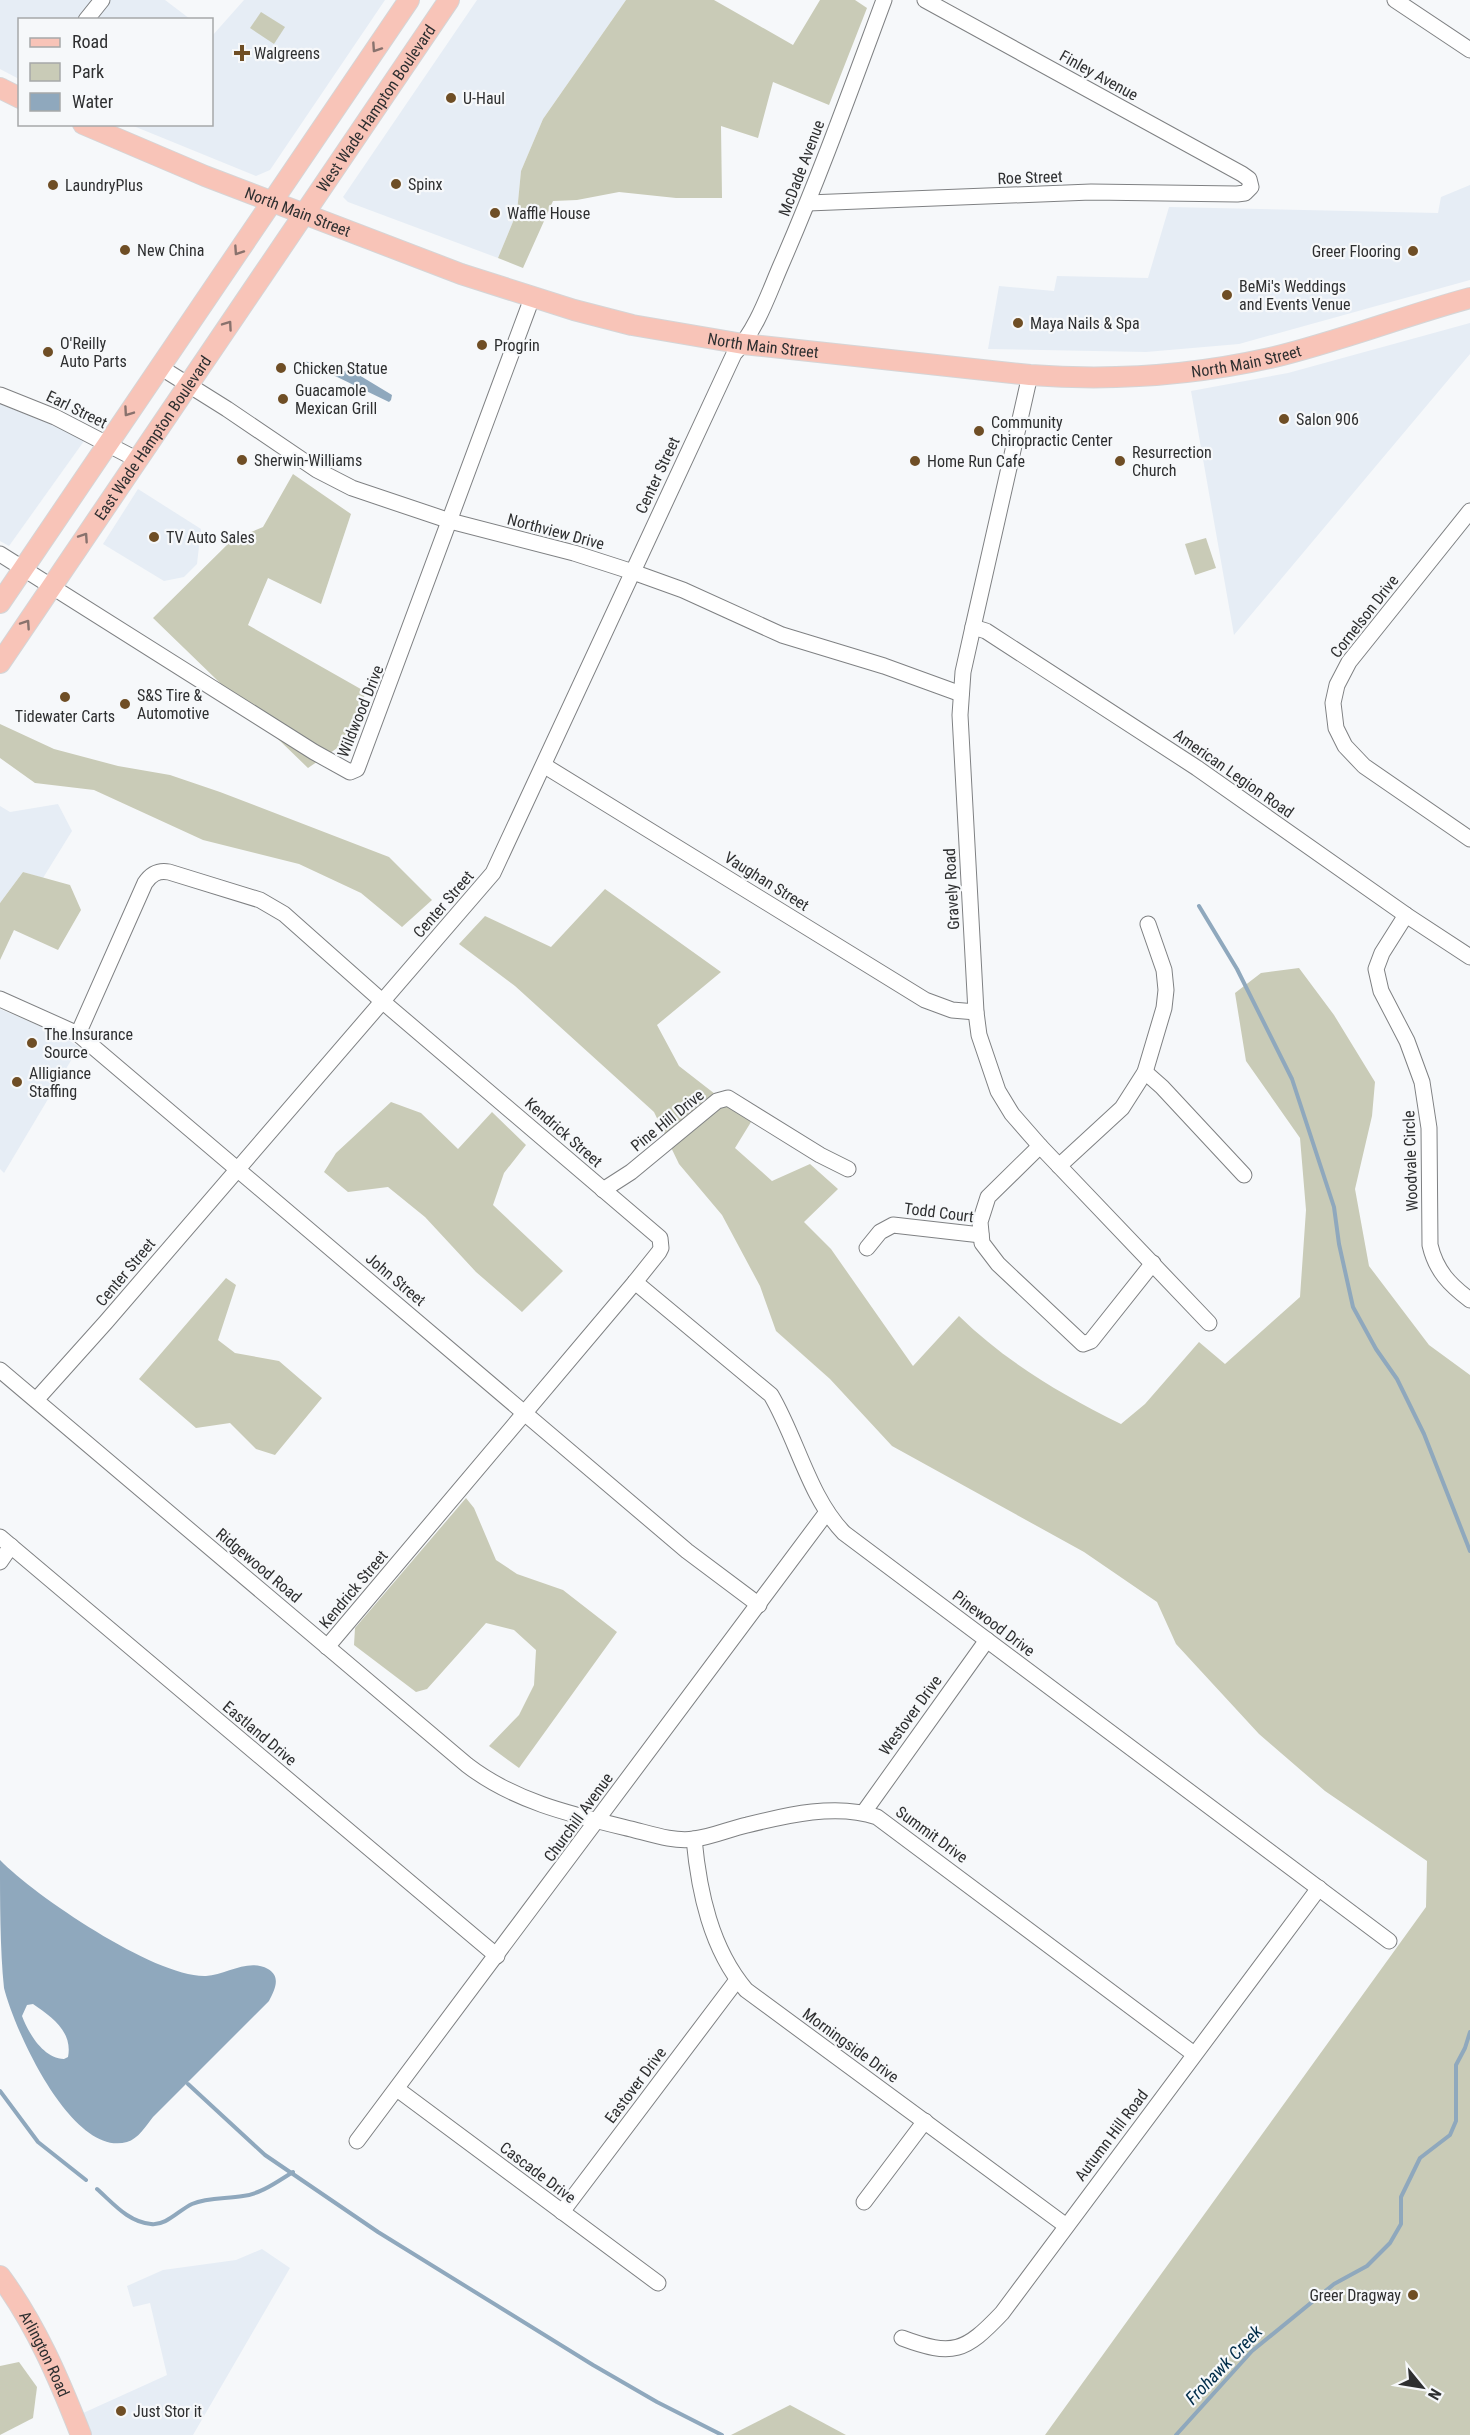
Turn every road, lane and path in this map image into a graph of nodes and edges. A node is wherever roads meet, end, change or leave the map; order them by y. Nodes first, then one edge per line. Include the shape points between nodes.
1 (102, 0) edge
2 (408, 0) edge
3 (448, 0) edge
4 (884, 0) edge
5 (925, 0) edge
6 (1395, 0) edge
7 (88, 18) edge
8 (1470, 50) edge
9 (0, 88) edge
10 (18, 97) edge
11 (88, 126) edge
12 (1251, 187) joint
13 (271, 202) junction
14 (808, 203) junction
15 (303, 214) junction
16 (532, 298) junction
17 (1470, 298) edge
18 (743, 344) junction
19 (160, 367) junction
20 (1030, 375) junction
21 (187, 384) junction
22 (0, 395) edge
23 (107, 443) junction
24 (136, 459) junction
25 (1470, 511) edge
26 (450, 521) junction
27 (0, 554) edge
28 (24, 569) junction
29 (633, 572) junction
30 (52, 585) junction
31 (0, 603) edge
32 (973, 627) junction
33 (0, 663) edge
34 (961, 694) junction
35 (545, 766) junction
36 (1467, 831) edge
37 (1407, 915) junction
38 (1148, 924) dead end
39 (1470, 957) edge
40 (0, 999) edge
41 (382, 1001) junction
42 (976, 1012) junction
43 (78, 1034) junction
44 (1144, 1072) junction
45 (1040, 1146) junction
46 (1059, 1166) junction
47 (237, 1168) junction
48 (848, 1169) dead end
49 (1244, 1175) dead end
50 (603, 1190) junction
51 (981, 1235) junction
52 (867, 1248) dead end
53 (1153, 1263) junction
54 (635, 1282) junction
55 (1470, 1300) edge
56 (1209, 1323) dead end
57 (0, 1370) edge
58 (36, 1400) junction
59 (525, 1413) junction
60 (827, 1512) junction
61 (5, 1541) edge
62 (0, 1562) edge
63 (759, 1605) junction
64 (987, 1640) junction
65 (327, 1647) junction
66 (864, 1812) junction
67 (597, 1821) junction
68 (694, 1839) junction
69 (1319, 1888) junction
70 (1389, 1941) dead end
71 (497, 1956) junction
72 (737, 1980) junction
73 (1194, 2054) junction
74 (397, 2089) junction
75 (925, 2121) junction
76 (357, 2141) dead end
77 (864, 2202) dead end
78 (562, 2212) junction
79 (1065, 2226) junction
80 (0, 2276) edge
81 (658, 2283) dead end
82 (902, 2338) dead end
83 (81, 2435) edge

1 - 7 street
2 -> 13 main road, West Wade Hampton Boulevard
3 - 15 main road, West Wade Hampton Boulevard
4 - 14 street, McDade Avenue
5 - 12 street, Finley Avenue via 1242,174
6 - 8 street
9 - 10 main road
11 - 13 main road, North Main Street
12 - 14 street, Roe Street via 1237,194 1091,192
13 - 15 main road, North Main Street
13 -> 19 main road, East Wade Hampton Boulevard
14 - 18 street, McDade Avenue
15 - 16 main road, North Main Street
21 -> 15 main road, East Wade Hampton Boulevard
16 - 18 main road, North Main Street via 632,325
16 - 26 street, Wildwood Drive
17 - 20 main road, North Main Street via 1307,348 1230,366 1125,378
18 - 20 main road, North Main Street
18 - 29 street, Center Street via 734,354
19 - 21 street, Northview Drive
19 -> 23 main road, East Wade Hampton Boulevard
20 - 32 street, Gravely Road
21 - 24 main road, East Wade Hampton Boulevard
21 - 26 street, Northview Drive via 333,479
22 - 23 street, Earl Street
23 - 24 street, Earl Street
23 - 28 main road, East Wade Hampton Boulevard
30 -> 24 main road, East Wade Hampton Boulevard
25 - 36 street, Cornelson Drive via 1349,662 1337,685 1334,703 1340,737 1358,761
26 - 29 street, Northview Drive
26 - 30 street, Wildwood Drive via 375,727 357,769 350,772
27 - 28 street, Wildwood Drive
28 - 30 street, Wildwood Drive
28 - 31 main road, East Wade Hampton Boulevard
29 - 34 street, Northview Drive via 782,634
29 - 35 street, Center Street
33 -> 30 main road, East Wade Hampton Boulevard
32 - 34 street, Gravely Road
32 - 37 street, American Legion Road via 986,631 1187,761
34 - 42 street, Gravely Road
35 - 41 street, Center Street via 493,873
35 - 42 street, Vaughan Street via 925,1000 952,1010
37 - 39 street, American Legion Road
37 - 55 street, Woodvale Circle via 1382,953 1377,977 1422,1082 1429,1128 1432,1254 1444,1277
38 - 44 street via 1164,970 1166,990
40 - 43 street, John Street
41 - 43 street, Kendrick Street via 273,906 248,895 159,871 145,883
41 - 47 street, Center Street
41 - 50 street, Kendrick Street
42 - 45 street, Gravely Road via 979,1035 998,1091
43 - 47 street, John Street
44 - 46 street via 1122,1108
44 - 49 street
45 - 46 street, Gravely Road
45 - 51 street via 988,1197 980,1222
46 - 53 street, Gravely Road
47 - 58 street, Center Street
47 - 59 street, John Street
48 - 50 street, Pine Hill Drive via 728,1098 717,1101 631,1172
50 - 54 street, Kendrick Street via 660,1238 661,1248
51 - 52 street, Todd Court via 893,1225 880,1232
51 - 53 street via 982,1243 998,1263 1083,1344 1091,1341
53 - 56 street, Gravely Road
54 - 59 street, Kendrick Street
54 - 60 street, Pinewood Drive via 771,1395
57 - 58 street, Ridgewood Road
58 - 65 street, Ridgewood Road
59 - 63 street, John Street via 687,1551
59 - 65 street, Kendrick Street
60 - 63 street, Churchill Avenue
60 - 64 street, Pinewood Drive via 844,1533
61 - 62 street
61 - 71 street, Eastland Drive
63 - 67 street, Churchill Avenue
64 - 66 street, Westover Drive
64 - 69 street, Pinewood Drive
65 - 67 street, Ridgewood Road via 487,1779 524,1799
66 - 68 street, Summit Drive via 777,1818
66 - 73 street, Summit Drive via 889,1824
67 - 68 street, Summit Drive via 670,1838
67 - 71 street, Churchill Avenue
68 - 72 street, Morningside Drive via 704,1903
69 - 70 street, Pinewood Drive
69 - 73 street, Autumn Hill Road
71 - 74 street, Churchill Avenue
72 - 75 street, Morningside Drive via 757,1999
72 - 78 street, Eastover Drive
73 - 79 street, Autumn Hill Road
74 - 76 street, Churchill Avenue
74 - 78 street, Cascade Drive
75 - 77 street
75 - 79 street, Morningside Drive
78 - 81 street, Cascade Drive
79 - 82 street, Autumn Hill Road via 1002,2313 978,2338 960,2347 930,2349
80 - 83 main road, Arlington Road via 23,2309 57,2373

